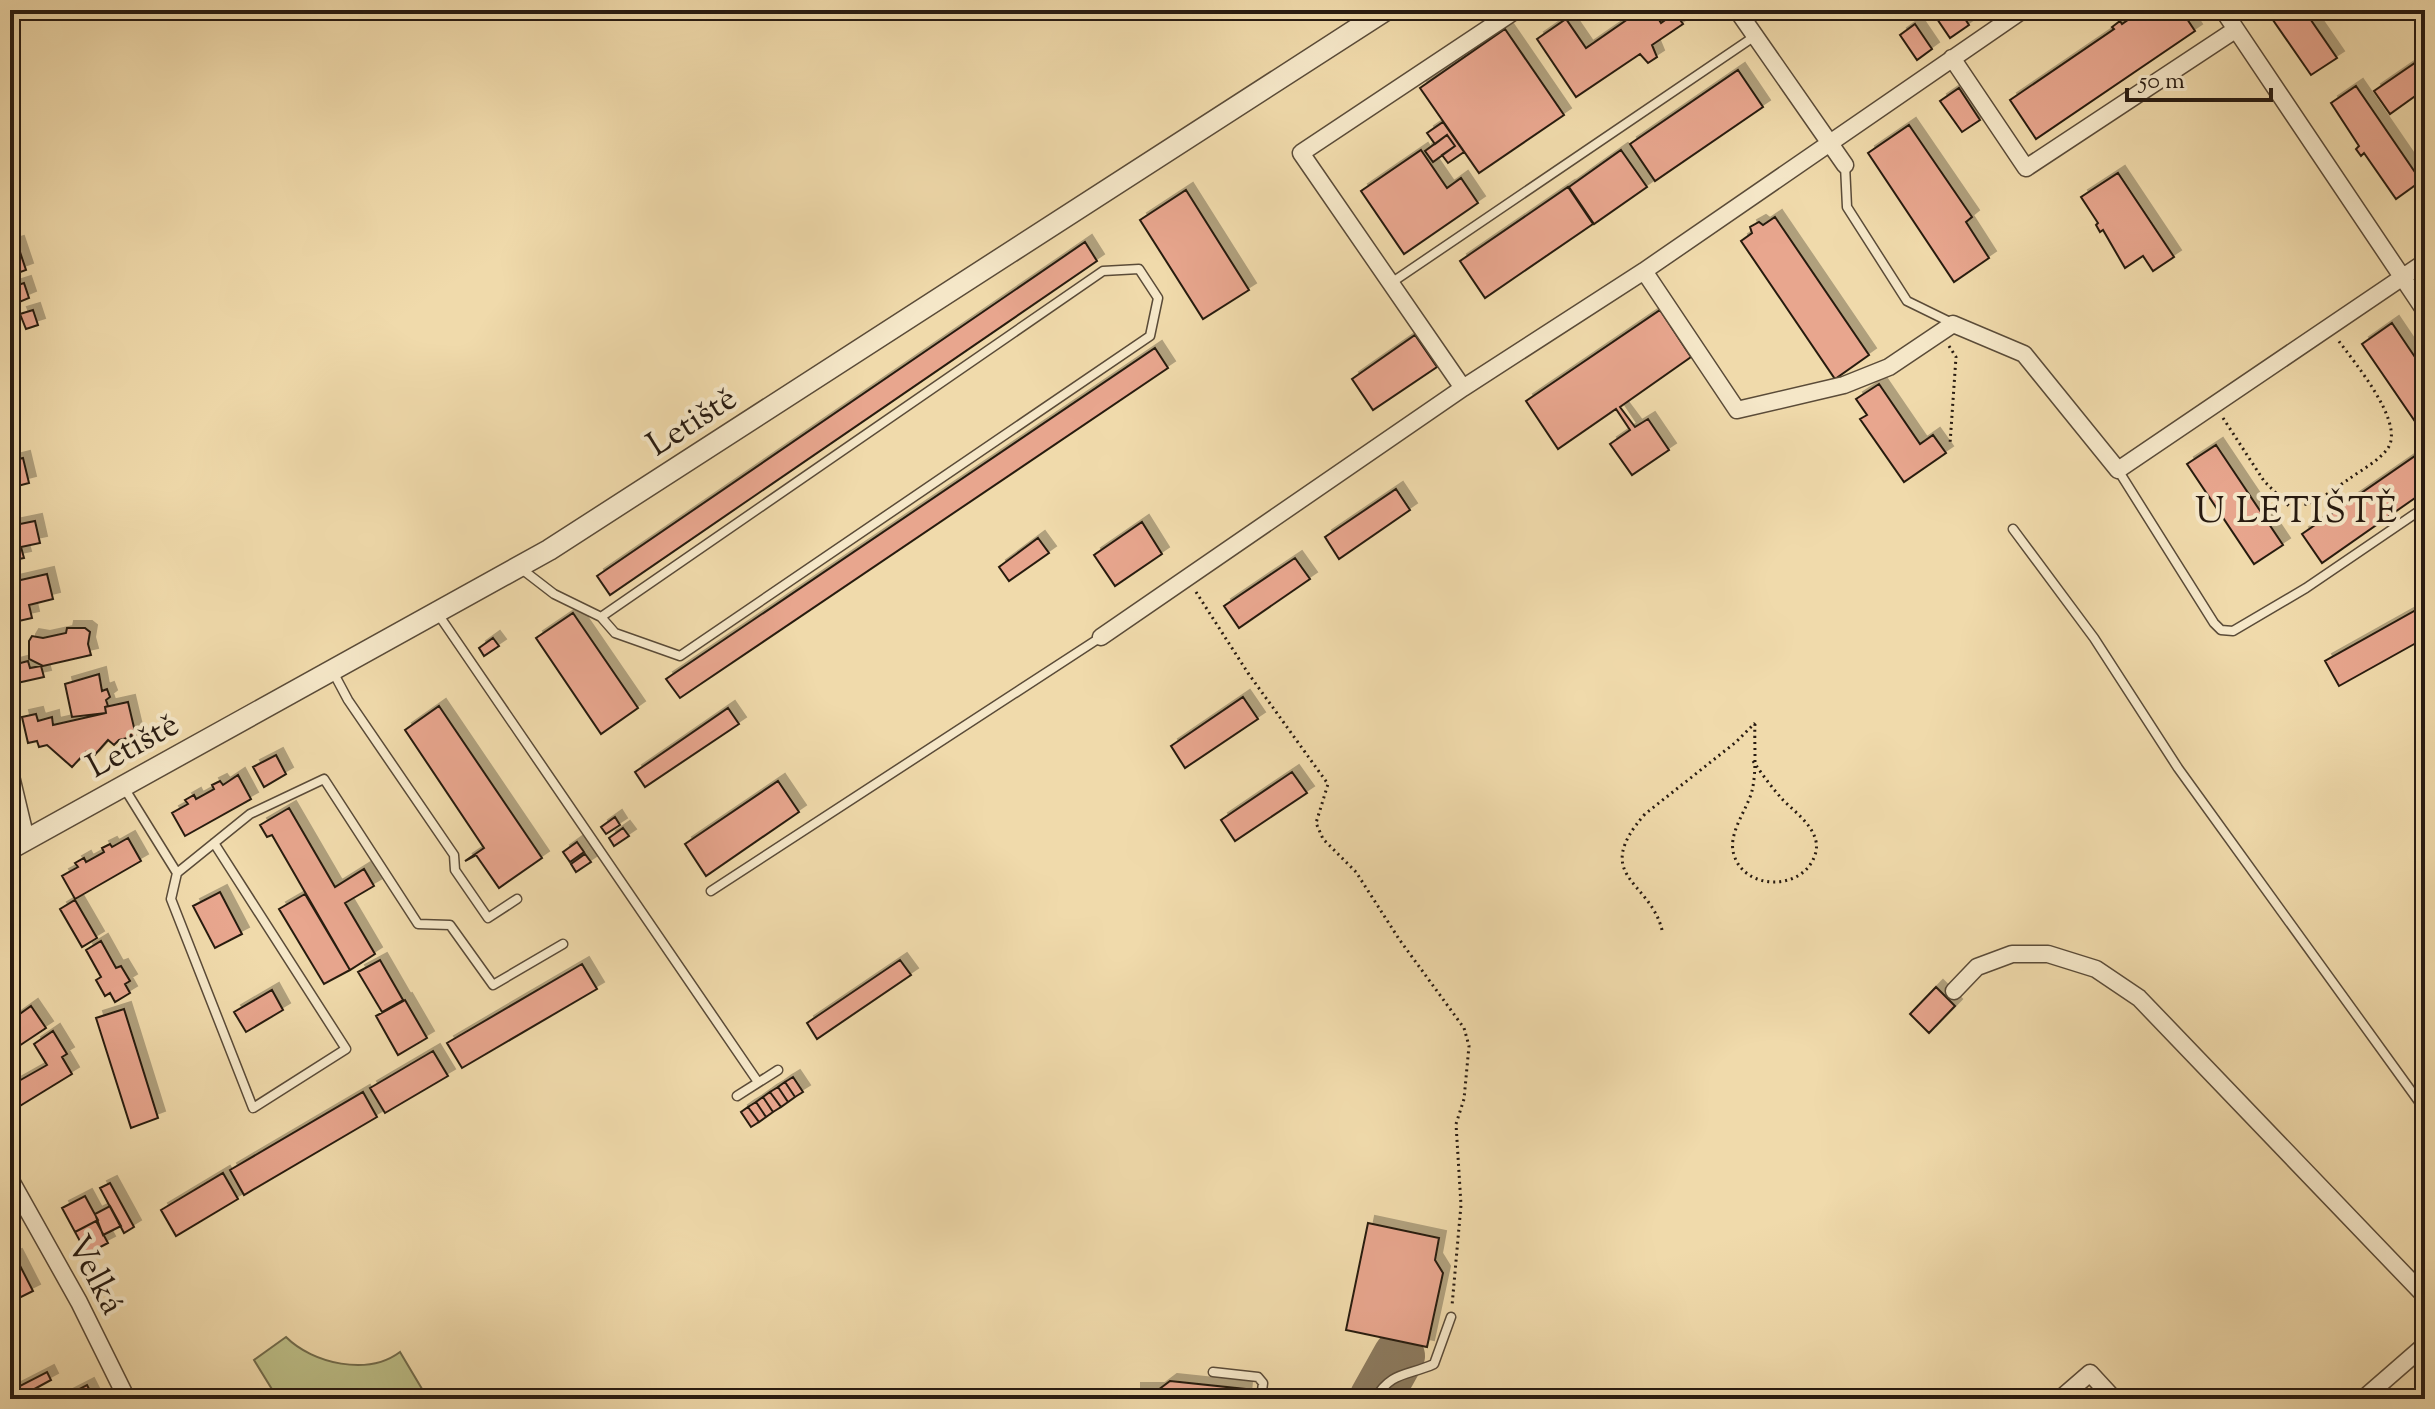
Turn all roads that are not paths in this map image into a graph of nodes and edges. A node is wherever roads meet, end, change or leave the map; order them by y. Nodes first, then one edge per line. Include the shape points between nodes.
1 (1386, 10) edge
2 (1516, 10) edge
3 (1737, 10) edge
4 (2023, 10) edge
5 (2223, 10) edge
6 (2235, 30) junction
7 (1755, 36) junction
8 (1952, 58) junction
9 (1830, 141) junction
10 (1845, 165) joint
11 (2425, 262) edge
12 (1644, 271) junction
13 (2403, 278) junction
14 (1391, 284) junction
15 (2425, 311) edge
16 (1947, 328) junction
17 (1463, 388) junction
18 (2118, 470) junction
19 (2425, 507) edge
20 (2013, 529) dead end
21 (518, 567) junction
22 (436, 612) junction
23 (601, 617) junction
24 (1101, 637) joint
25 (332, 670) junction
26 (10, 772) edge
27 (123, 786) junction
28 (214, 843) junction
29 (18, 844) edge
30 (177, 873) junction
31 (711, 891) dead end
32 (517, 899) dead end
33 (563, 944) dead end
34 (1954, 991) dead end
35 (778, 1070) dead end
36 (758, 1082) junction
37 (737, 1096) dead end
38 (2425, 1110) edge
39 (10, 1179) edge
40 (2425, 1296) edge
41 (1451, 1317) road end
42 (2425, 1345) edge
43 (1213, 1372) dead end
44 (127, 1399) edge
45 (1261, 1399) edge
46 (1375, 1399) edge
47 (2060, 1399) edge
48 (2114, 1399) edge
49 (2363, 1399) edge

1 - 21 street, Letiště
2 - 14 street via 1301,153
3 - 7 street
4 - 8 street
5 - 6 street
6 - 8 street via 2026,168
6 - 13 street
7 - 9 street
7 - 14 lane
8 - 9 street
9 - 10 street
9 - 12 street
10 - 16 lane via 1847,207 1907,301
11 - 13 street
12 - 16 street via 1737,410 1844,385 1889,367
12 - 17 street
13 - 15 street
13 - 18 street
14 - 17 street
16 - 18 street via 2024,354
17 - 24 street
18 - 19 lane via 2221,630 2233,631 2283,602
20 - 38 lane
21 - 22 street, Letiště
21 - 23 lane via 554,594
22 - 25 street, Letiště
22 - 36 lane
23 - 23 lane via 1103,271 1139,269 1158,298 1150,336 680,656 615,633
24 - 31 lane
25 - 27 street, Letiště
25 - 32 lane via 454,855 455,870 488,918
26 - 29 street
27 - 29 street, Letiště
27 - 30 lane
28 - 30 lane
28 - 30 lane via 346,1049 253,1108 171,899
28 - 33 lane via 250,814 324,779 418,924 450,925 493,985
34 - 40 street via 1977,967 2012,954 2048,954 2096,969 2139,998
35 - 36 lane
36 - 37 lane
39 - 44 street, Velká
41 - 46 lane via 1434,1364 1388,1381
42 - 49 street
43 - 45 lane via 1258,1377 1263,1383
47 - 48 street via 2090,1373

